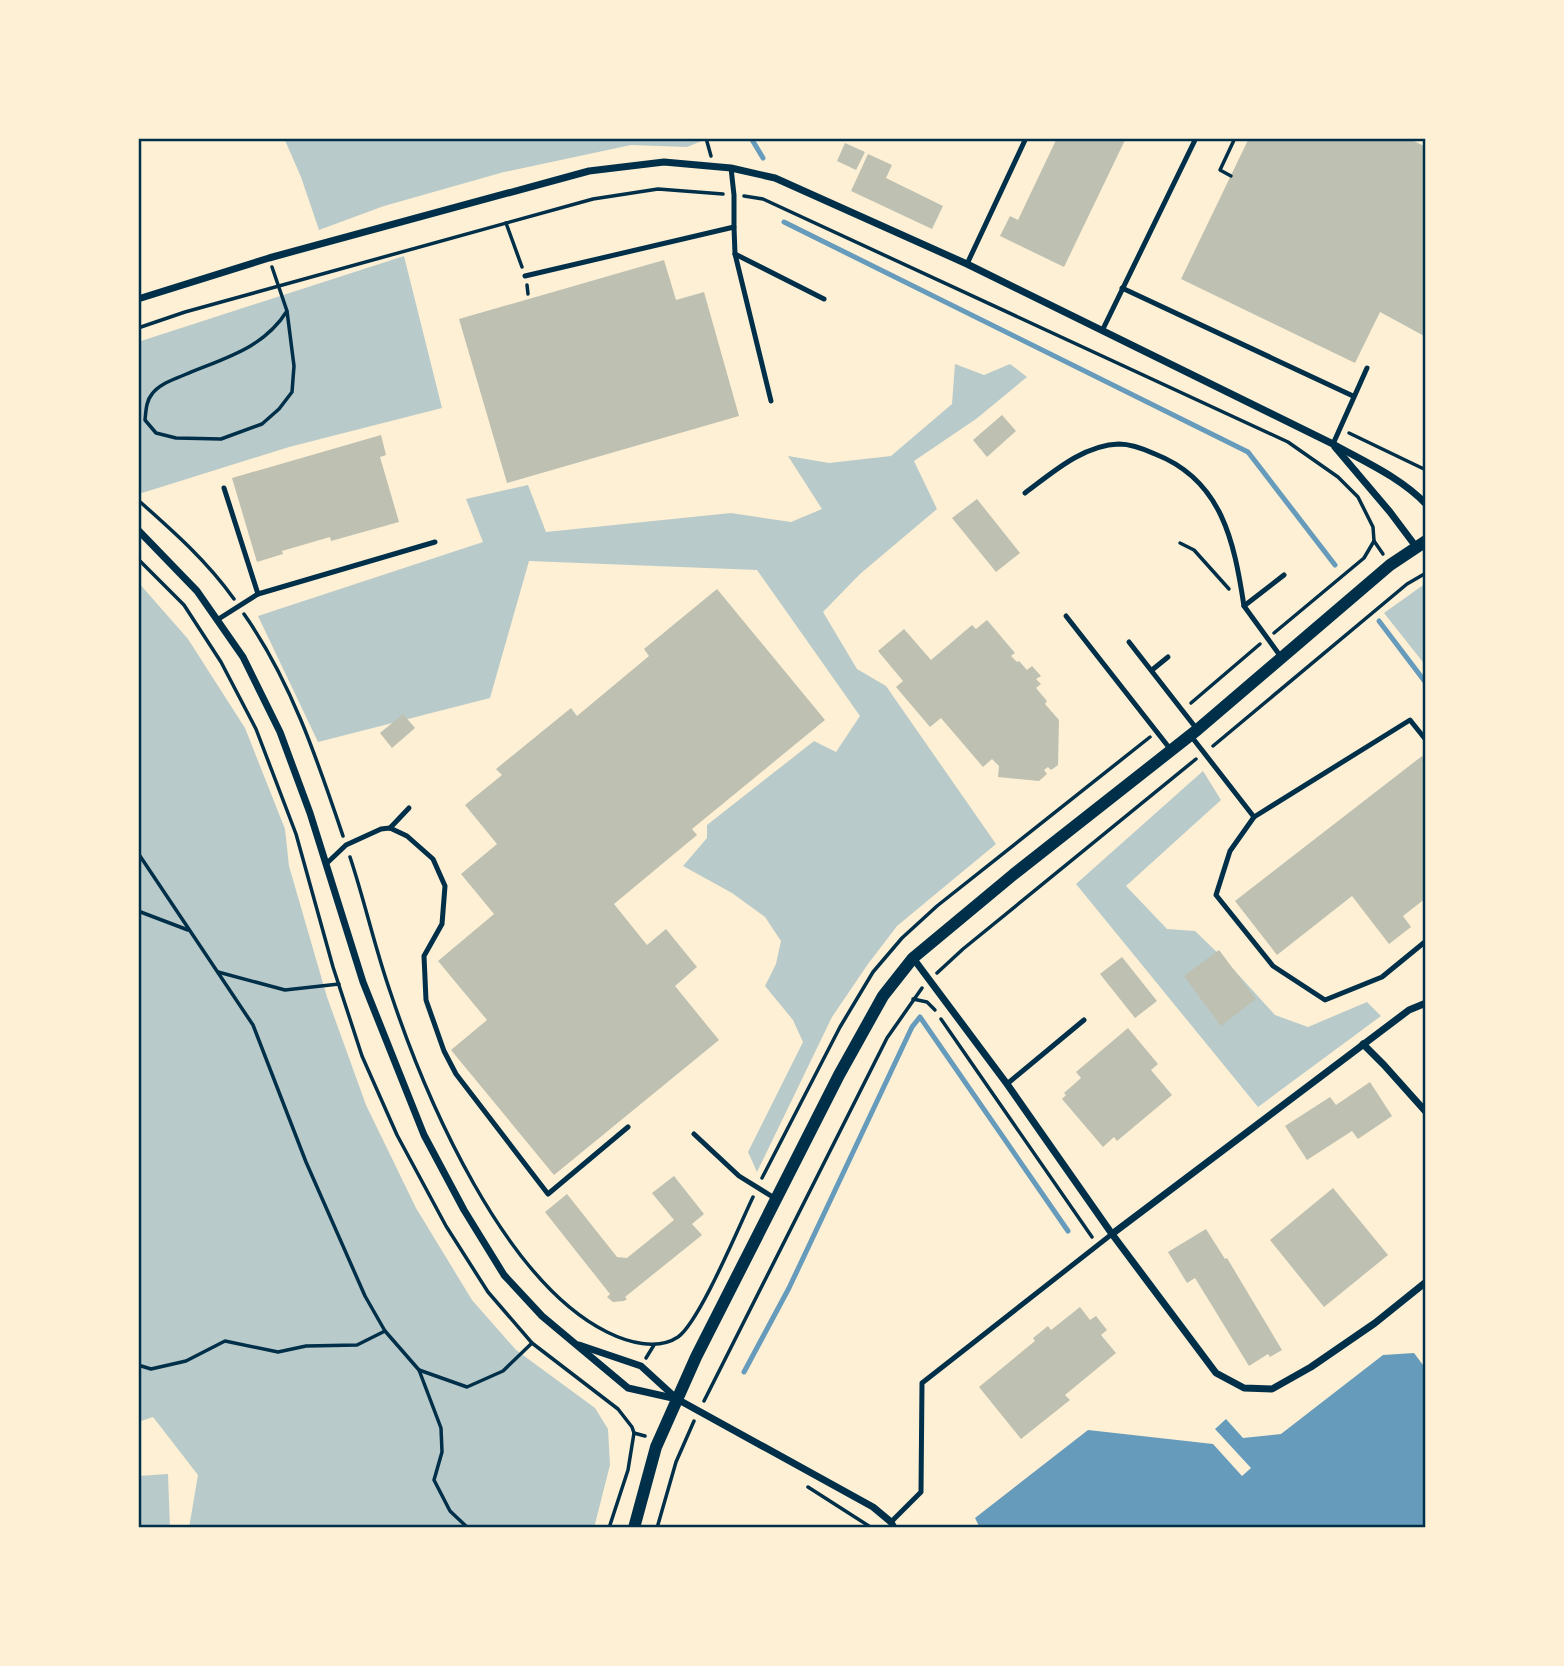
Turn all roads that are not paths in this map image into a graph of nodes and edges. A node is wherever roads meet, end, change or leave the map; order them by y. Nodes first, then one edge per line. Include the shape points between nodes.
1 (1026, 138) edge
2 (1196, 138) edge
3 (731, 168) junction
4 (734, 227) junction
5 (735, 254) junction
6 (967, 264) junction
7 (525, 276) road end
8 (1122, 288) junction
9 (138, 299) edge
10 (824, 299) dead end
11 (1102, 331) junction
12 (1367, 368) dead end
13 (1353, 396) junction
14 (771, 401) dead end
15 (1333, 444) junction
16 (224, 488) dead end
17 (1025, 493) dead end
18 (1426, 504) edge
19 (138, 530) edge
20 (435, 542) dead end
21 (1421, 545) edge
22 (1284, 575) dead end
23 (258, 594) junction
24 (1244, 606) junction
25 (1066, 616) dead end
26 (217, 620) junction
27 (1129, 642) dead end
28 (1168, 657) dead end
29 (1282, 657) junction
30 (1152, 670) junction
31 (1194, 733) junction
32 (1426, 740) edge
33 (1171, 750) junction
34 (410, 808) dead end
35 (1254, 817) junction
36 (390, 828) junction
37 (326, 864) junction
38 (1426, 941) edge
39 (914, 958) junction
40 (1426, 1003) edge
41 (1084, 1020) dead end
42 (1363, 1044) junction
43 (1007, 1084) junction
44 (1426, 1112) edge
45 (628, 1127) dead end
46 (694, 1134) dead end
47 (776, 1199) junction
48 (1112, 1234) junction
49 (1426, 1282) edge
50 (575, 1343) junction
51 (677, 1399) junction
52 (893, 1525) edge
53 (634, 1528) edge

1 - 6 lane
2 - 8 lane
3 - 4 lane
3 - 6 street via 775,178
3 - 9 street via 664,162 589,171 269,258
4 - 5 lane
4 - 7 lane
5 - 10 lane
5 - 14 lane
6 - 11 street
8 - 11 lane
8 - 13 lane
11 - 15 street
12 - 13 lane
13 - 15 lane
15 - 18 street via 1416,493
15 - 21 street
16 - 23 lane
17 - 24 lane via 1068,461 1118,444 1176,462 1210,498 1229,532
19 - 26 street via 197,591
20 - 23 lane
21 - 29 street
22 - 24 lane
23 - 26 lane
24 - 29 lane
25 - 33 lane
26 - 37 street via 243,657 280,732
27 - 30 lane
28 - 30 lane
29 - 31 street
30 - 31 lane
31 - 33 street
31 - 35 lane
32 - 35 lane via 1410,720
33 - 39 street
34 - 36 lane
35 - 38 lane via 1230,851 1216,895 1273,966 1325,1000 1382,977
36 - 37 lane via 346,845
36 - 45 lane via 433,859 445,886 442,924 424,956 426,1000 444,1051 456,1074 548,1194
37 - 50 street via 363,982 424,1135 504,1275
39 - 43 street
39 - 47 street via 883,996
40 - 42 street
41 - 43 lane
42 - 44 street
42 - 48 street
43 - 48 street
46 - 47 lane via 738,1176
47 - 51 street
48 - 49 street via 1216,1373 1244,1388 1272,1389 1311,1367
48 - 52 lane via 922,1383 921,1492
50 - 51 street via 641,1366
50 - 51 street via 628,1388
51 - 52 street via 873,1507
51 - 53 street via 656,1447

